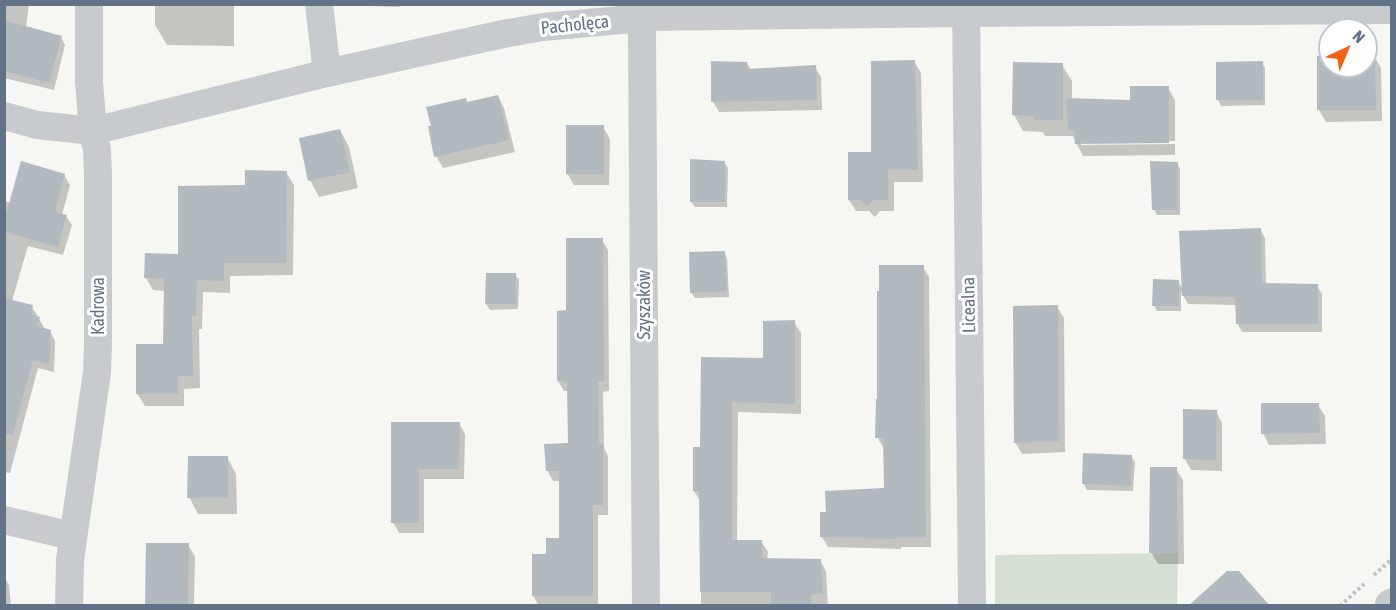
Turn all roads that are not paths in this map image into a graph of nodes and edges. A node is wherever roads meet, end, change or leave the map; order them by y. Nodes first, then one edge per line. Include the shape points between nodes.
1 (89, 4) edge
2 (319, 4) edge
3 (966, 9) edge
4 (1392, 10) edge
5 (644, 11) edge
6 (327, 73) junction
7 (4, 116) edge
8 (93, 131) junction
9 (4, 519) edge
10 (72, 536) junction
11 (69, 606) edge
12 (645, 606) edge
13 (972, 606) edge

1 - 8 street, Kadrowa
2 - 6 street
3 - 4 street, Pacholęca
3 - 5 street, Pacholęca
3 - 13 street, Licealna
5 - 6 street, Pacholęca via 621,21 543,27
5 - 12 street, Szyszaków
6 - 8 street, Pacholęca
7 - 8 street via 37,125
8 - 10 street, Kadrowa via 98,174 97,372
9 - 10 street
10 - 11 street, Kadrowa

